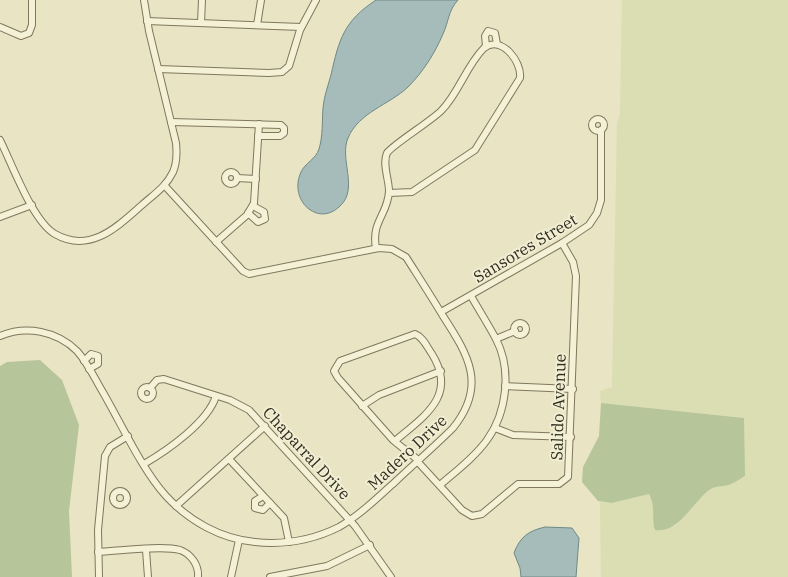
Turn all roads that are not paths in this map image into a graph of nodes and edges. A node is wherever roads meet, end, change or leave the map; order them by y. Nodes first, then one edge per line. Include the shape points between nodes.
1 (32, 0) edge
2 (144, 0) edge
3 (202, 0) edge
4 (261, 0) edge
5 (316, 0) edge
6 (147, 21) junction
7 (201, 23) junction
8 (257, 25) junction
9 (0, 26) edge
10 (301, 27) junction
11 (491, 45) junction
12 (158, 70) junction
13 (171, 122) junction
14 (258, 124) junction
15 (601, 130) dead end
16 (258, 136) junction
17 (0, 140) edge
18 (237, 178) dead end
19 (256, 179) junction
20 (165, 186) junction
21 (389, 193) junction
22 (32, 205) junction
23 (252, 206) junction
24 (248, 213) junction
25 (0, 217) edge
26 (216, 242) junction
27 (562, 243) junction
28 (376, 248) junction
29 (471, 296) junction
30 (441, 312) junction
31 (515, 331) dead end
32 (0, 336) edge
33 (496, 340) junction
34 (84, 361) junction
35 (89, 369) junction
36 (441, 372) junction
37 (505, 386) junction
38 (150, 388) dead end
39 (572, 389) junction
40 (216, 396) junction
41 (362, 406) junction
42 (265, 426) junction
43 (495, 428) junction
44 (128, 436) junction
45 (571, 437) junction
46 (395, 442) junction
47 (229, 459) junction
48 (418, 461) junction
49 (144, 464) junction
50 (440, 485) junction
51 (101, 495) junction
52 (113, 496) dead end
53 (263, 496) junction
54 (270, 503) junction
55 (176, 506) junction
56 (350, 520) junction
57 (239, 540) junction
58 (289, 542) junction
59 (370, 545) junction
60 (146, 550) junction
61 (98, 552) junction
62 (99, 577) edge
63 (148, 577) edge
64 (198, 577) edge
65 (231, 577) edge
66 (270, 577) edge
67 (391, 577) edge

1 - 9 street via 29,34 21,36
2 - 6 street
3 - 7 street
4 - 8 street
5 - 10 street
6 - 7 street
6 - 12 street
7 - 8 street
8 - 10 street
10 - 12 street via 291,62 282,72
11 - 11 street via 496,35 490,31 485,36
11 - 21 street via 442,109 426,125 388,151 385,161
11 - 21 street via 503,46 518,64 520,78 477,147 412,192
12 - 13 street
13 - 14 street
13 - 20 street via 176,161
14 - 16 street
14 - 16 street via 281,125 285,131 280,136
15 - 27 street, Sansores Street via 600,206 590,225
16 - 19 street
17 - 22 street
18 - 19 street
19 - 23 street via 256,197
20 - 22 street via 111,232 87,241 70,240 54,233 38,218
20 - 26 street, Madero Drive
21 - 28 street via 375,229
22 - 25 street
23 - 24 street
23 - 24 street via 264,212 265,219 258,222
24 - 26 street
26 - 28 street, Madero Drive via 243,271 253,275
27 - 29 street, Sansores Street
27 - 39 street, Salido Avenue via 573,262 576,276
28 - 30 street, Madero Drive via 392,249 406,257
29 - 30 street, Sansores Street
29 - 33 street
30 - 48 street, Madero Drive via 468,357 472,389 461,419
31 - 33 street
32 - 34 street, Madero Drive via 25,330 45,333 63,340
33 - 37 street
34 - 35 street, Madero Drive
34 - 35 street via 91,354 98,356 98,364
35 - 44 street, Madero Drive
36 - 41 street via 379,395
36 - 41 street, Salido Avenue via 421,337 416,334 340,361 334,368 335,375
36 - 46 street via 442,385 434,405
37 - 39 street
37 - 43 street
38 - 40 street, Chaparral Drive via 156,380 164,379
39 - 45 street, Salido Avenue
40 - 42 street, Chaparral Drive via 242,406
40 - 49 street via 212,408 203,417 162,453
41 - 46 street, Salido Avenue
42 - 47 street
42 - 56 street, Chaparral Drive
43 - 45 street via 513,435
43 - 50 street via 477,451
44 - 49 street, Madero Drive
44 - 51 street via 106,453
45 - 50 street, Salido Avenue via 569,474 563,482 518,484 479,516 465,513
46 - 48 street, Salido Avenue
47 - 53 street
47 - 55 street
48 - 50 street, Salido Avenue
48 - 56 street, Madero Drive
49 - 55 street, Madero Drive
51 - 52 street
51 - 61 street
53 - 54 street
53 - 54 street via 255,501 255,508 263,510
54 - 58 street via 286,522
55 - 57 street, Madero Drive via 206,527
56 - 58 street, Madero Drive via 320,535
56 - 59 street, Chaparral Drive
57 - 58 street, Madero Drive
57 - 65 street
59 - 66 street via 327,566
59 - 67 street, Chaparral Drive
60 - 61 street
60 - 63 street
60 - 64 street via 186,552 196,564
61 - 62 street

